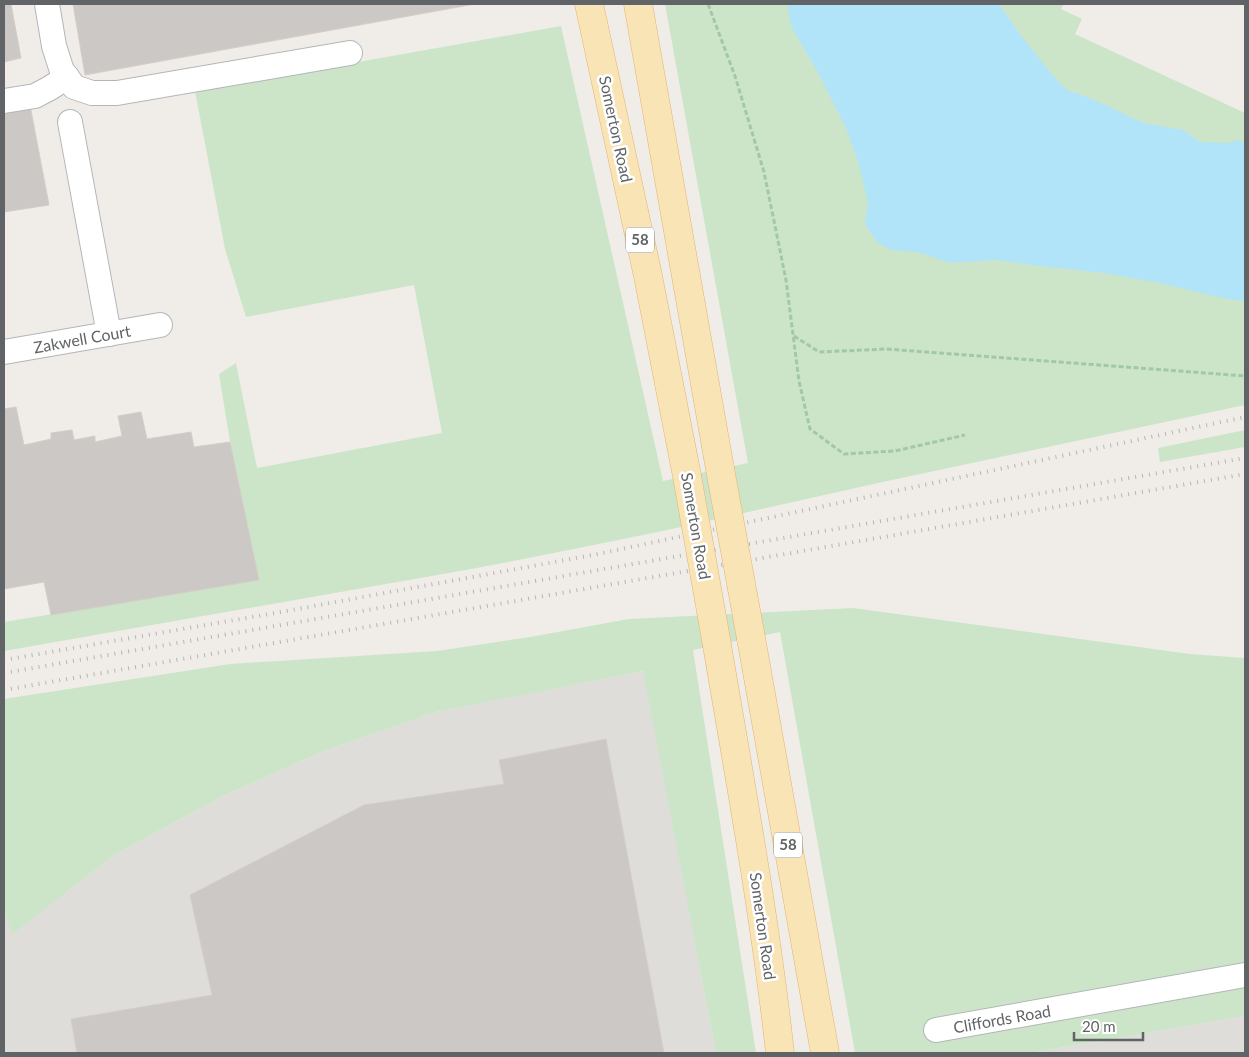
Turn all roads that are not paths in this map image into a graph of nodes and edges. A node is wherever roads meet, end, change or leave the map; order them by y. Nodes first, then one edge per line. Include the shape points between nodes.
1 (47, 4) edge
2 (588, 4) edge
3 (638, 4) edge
4 (350, 53) dead end
5 (66, 77) junction
6 (4, 102) edge
7 (70, 122) dead end
8 (160, 325) dead end
9 (109, 334) junction
10 (4, 352) edge
11 (1245, 976) edge
12 (936, 1030) dead end
13 (780, 1053) edge
14 (824, 1053) edge

1 - 5 street via 54,46
2 - 13 main road, Somerton Road / 58, bridge via 648,276 687,476 761,914
3 - 14 main road, Somerton Road / 58, bridge
4 - 5 street via 117,93 74,87
5 - 6 street via 35,96
7 - 9 street
8 - 9 street, Zakwell Court
9 - 10 street, Zakwell Court
11 - 12 street, Cliffords Road

